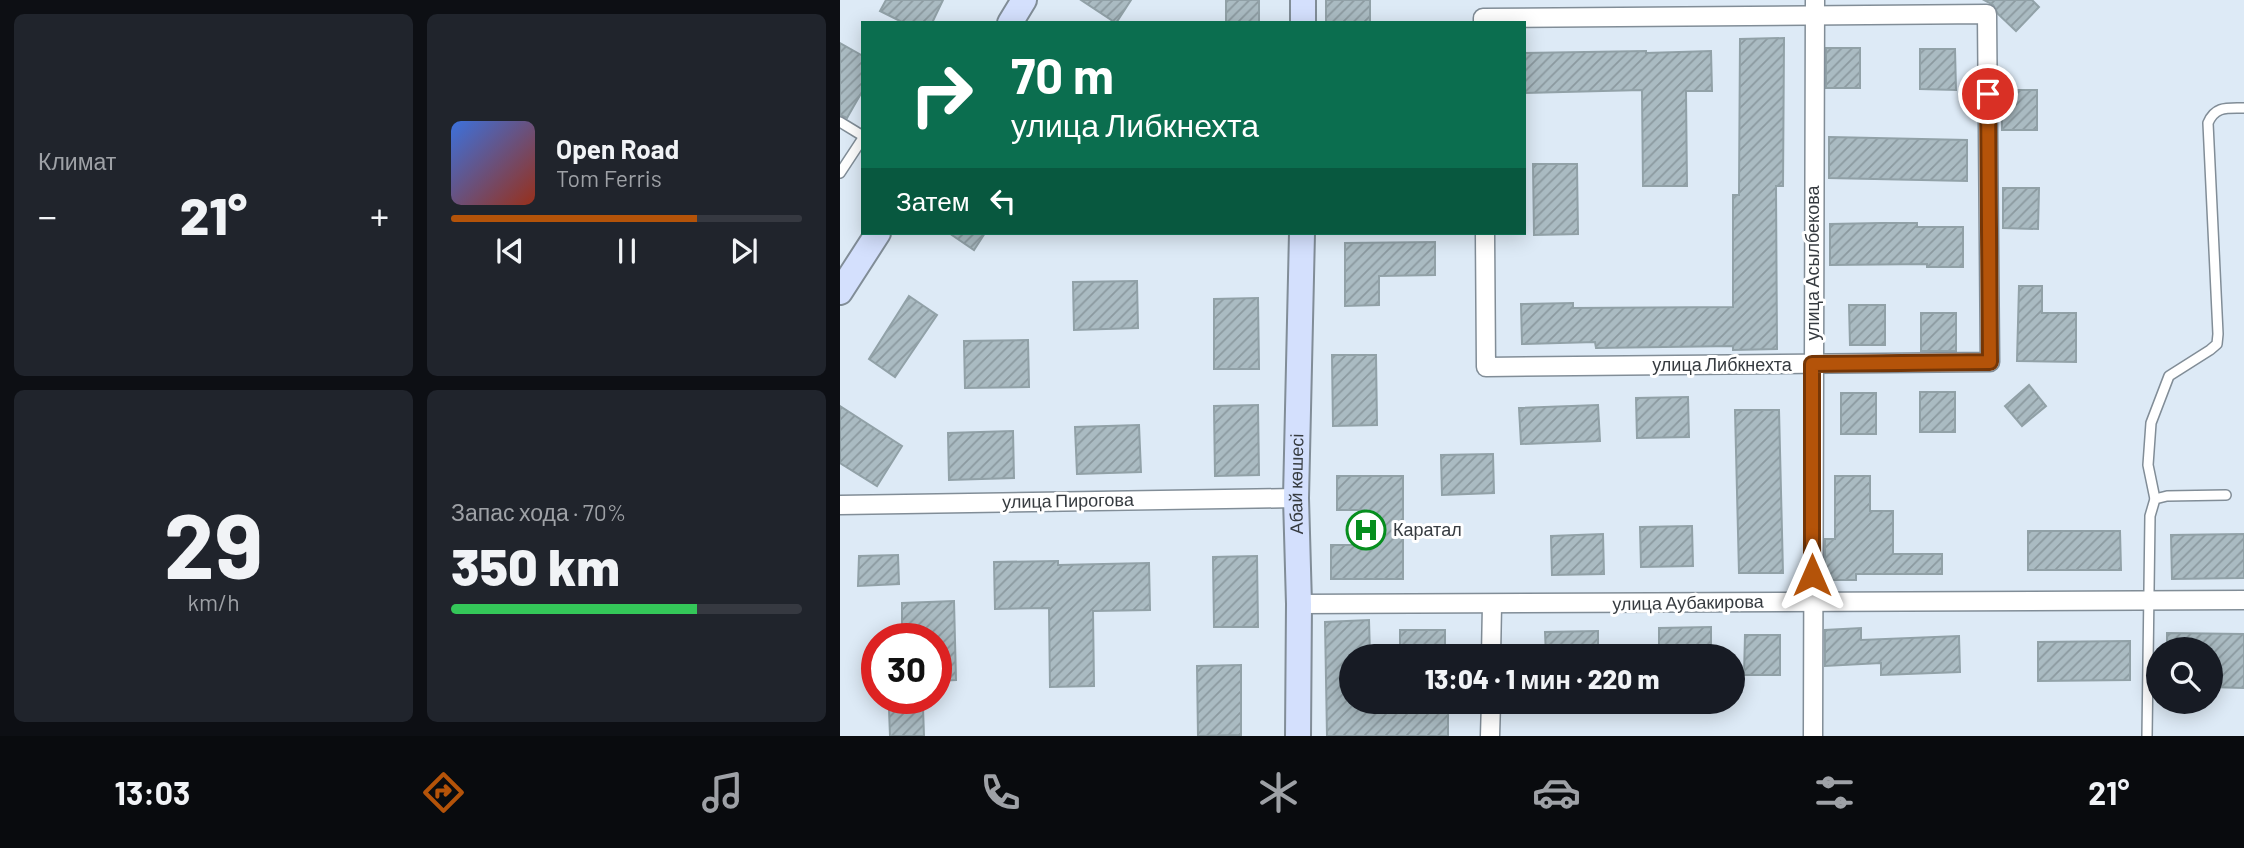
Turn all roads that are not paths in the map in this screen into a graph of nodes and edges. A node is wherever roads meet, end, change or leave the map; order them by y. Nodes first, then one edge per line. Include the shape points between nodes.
1 (1024, 0) edge
2 (1303, 0) edge
3 (1815, 8) edge
4 (1011, 21) edge
5 (1303, 21) edge
6 (1483, 21) edge
7 (2244, 108) edge
8 (840, 122) edge
9 (861, 136) edge
10 (861, 140) edge
11 (840, 173) edge
12 (876, 235) edge
13 (1302, 235) edge
14 (1485, 235) edge
15 (840, 292) edge
16 (1812, 364) junction
17 (2226, 495) dead end
18 (1296, 498) junction
19 (2155, 499) junction
20 (840, 505) edge
21 (2147, 600) junction
22 (2244, 600) edge
23 (1812, 602) junction
24 (1299, 604) junction
25 (1492, 605) junction
26 (1491, 644) edge
27 (1491, 714) edge
28 (1298, 736) edge
29 (1490, 736) edge
30 (1812, 736) edge
31 (2147, 736) edge

1 - 4 main road
2 - 5 main road
3 - 6 street, улица Либкнехта
3 - 16 street, улица Асылбекова
3 - 16 street, улица Либкнехта via 1987,14 1990,362
7 - 19 lane via 2219,109 2208,123 2217,344 2169,376 2151,423 2148,465
8 - 9 lane
10 - 11 lane
12 - 15 main road
13 - 18 main road, Абай көшесі
14 - 16 street, улица Либкнехта via 1486,366
16 - 23 street, улица Асылбекова
17 - 19 lane
18 - 20 street, улица Пирогова
18 - 24 main road, Абай көшесі
19 - 21 lane via 2150,516
21 - 22 street, улица Аубакирова
21 - 23 street, улица Аубакирова
21 - 31 lane
23 - 25 street, улица Аубакирова
23 - 30 street, улица Асылбекова
24 - 25 street, улица Аубакирова
24 - 28 main road, Абай көшесі
25 - 26 street
27 - 29 street

